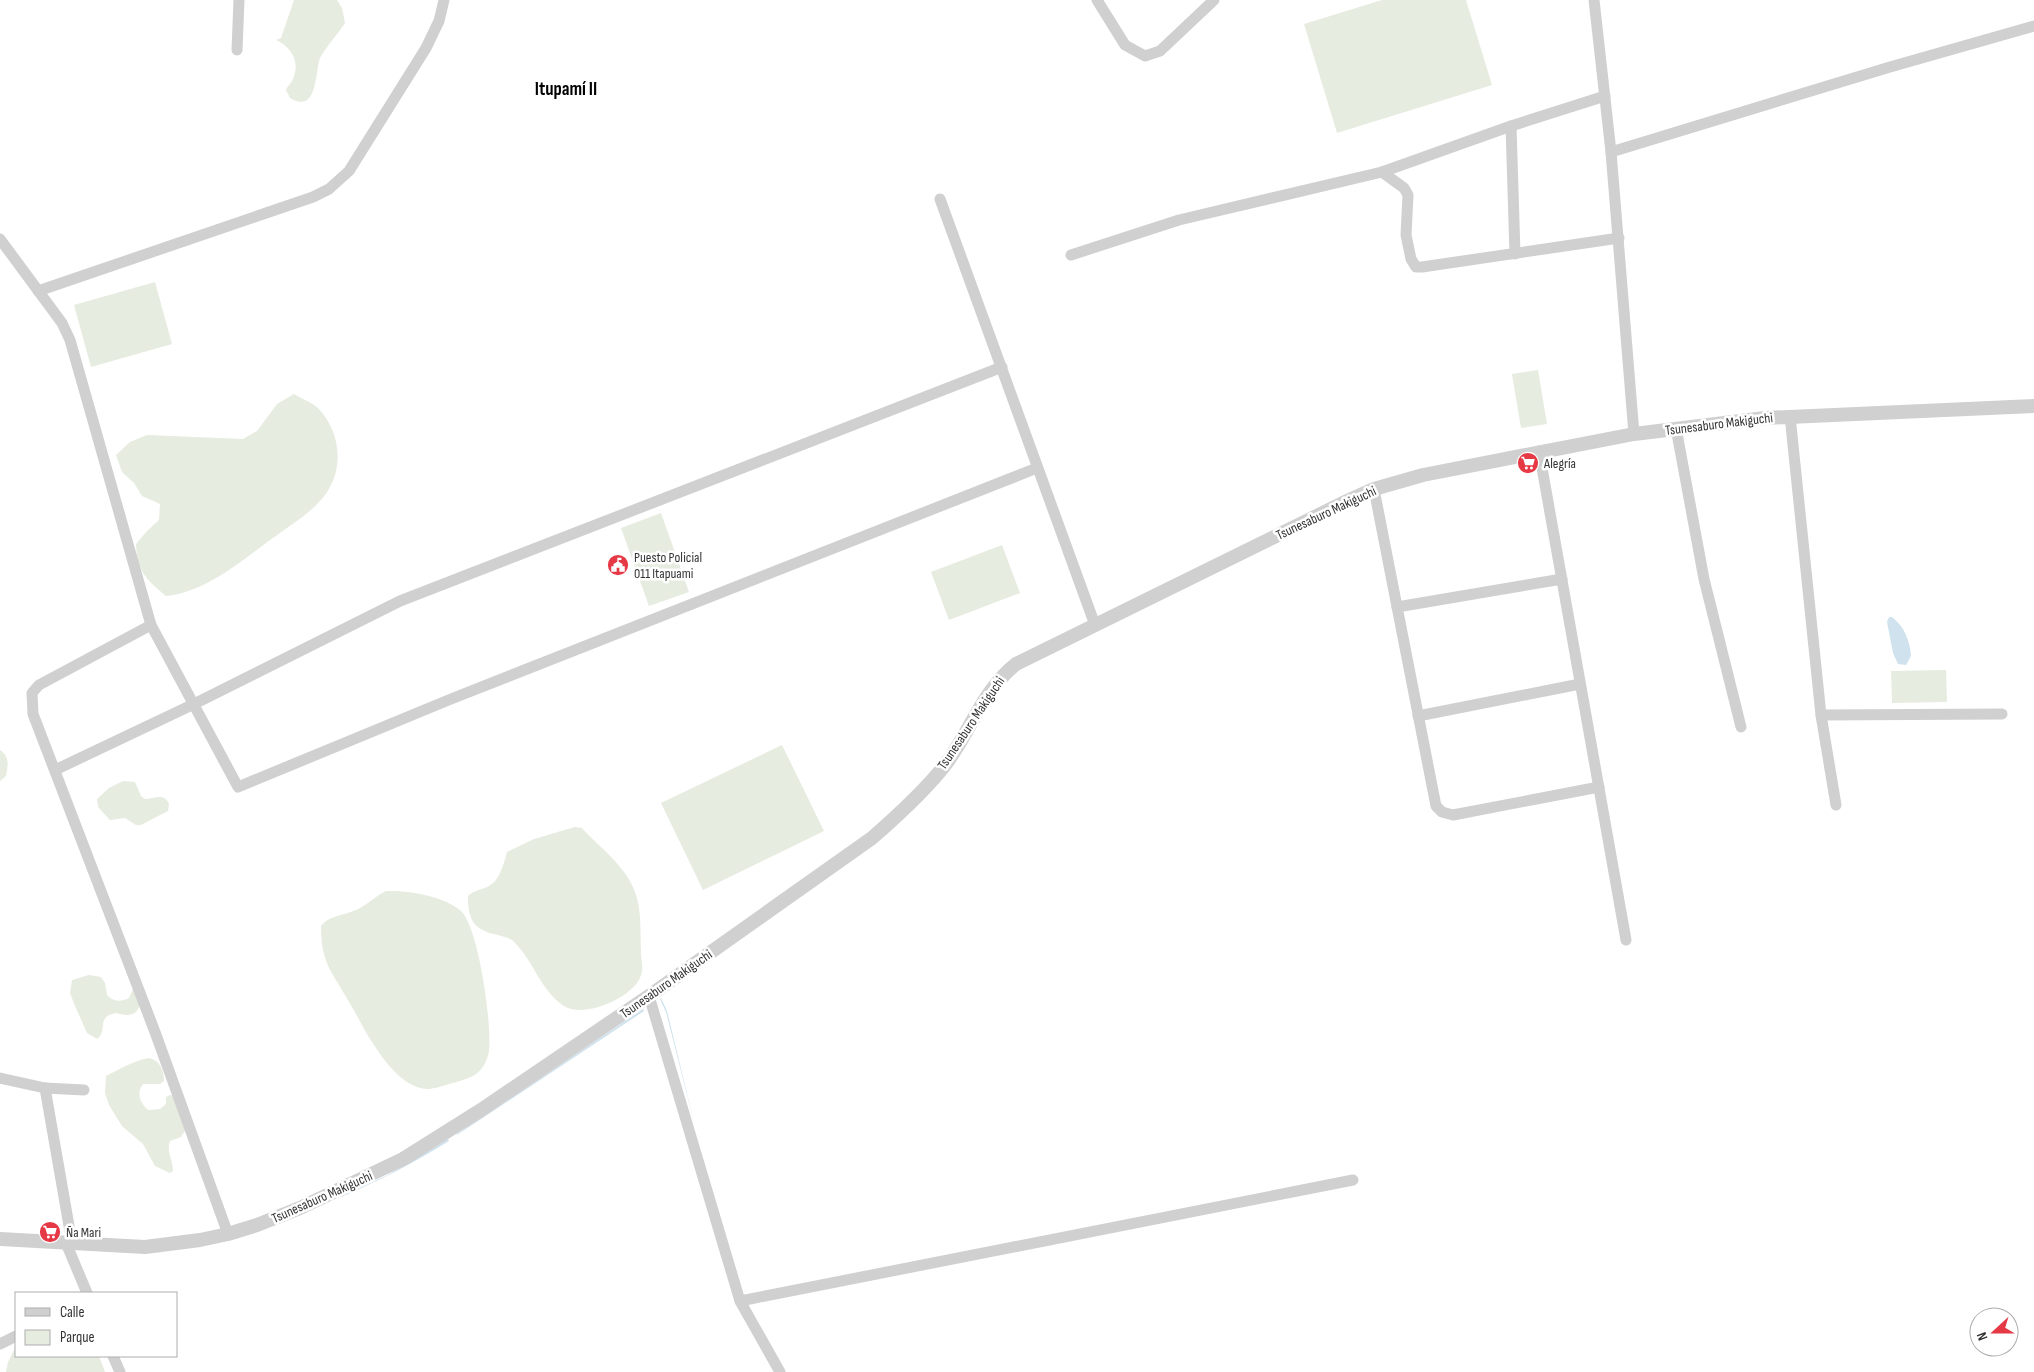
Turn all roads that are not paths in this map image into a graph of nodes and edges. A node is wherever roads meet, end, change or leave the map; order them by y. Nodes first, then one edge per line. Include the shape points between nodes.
1 (239, 0) edge
2 (444, 0) edge
3 (1097, 0) edge
4 (1214, 0) edge
5 (1594, 0) edge
6 (2034, 26) edge
7 (237, 50) dead end
8 (1605, 96) junction
9 (1512, 126) junction
10 (1611, 152) junction
11 (1382, 172) junction
12 (940, 199) dead end
13 (1619, 238) junction
14 (0, 239) edge
15 (1515, 254) junction
16 (1070, 256) dead end
17 (38, 291) junction
18 (1002, 367) junction
19 (2034, 406) edge
20 (1790, 416) junction
21 (1676, 428) junction
22 (1634, 434) junction
23 (1539, 451) junction
24 (1037, 468) junction
25 (1374, 489) junction
26 (1562, 579) junction
27 (1397, 607) junction
28 (151, 625) junction
29 (1095, 625) junction
30 (1580, 684) junction
31 (194, 704) junction
32 (2002, 714) dead end
33 (1821, 715) junction
34 (1418, 716) junction
35 (1741, 727) dead end
36 (55, 770) junction
37 (1599, 787) junction
38 (1836, 805) dead end
39 (1626, 940) dead end
40 (649, 996) junction
41 (0, 1078) edge
42 (45, 1088) junction
43 (84, 1090) dead end
44 (1353, 1180) dead end
45 (228, 1234) junction
46 (0, 1239) edge
47 (69, 1243) junction
48 (87, 1292) edge
49 (740, 1301) junction
50 (15, 1336) edge
51 (0, 1344) edge
52 (113, 1357) edge
53 (120, 1372) edge
54 (780, 1372) edge

1 - 7 street
2 - 17 street via 426,48 349,171 329,189
3 - 4 street via 1125,45 1145,56 1160,51
5 - 8 street
6 - 10 street
8 - 9 street
8 - 10 street
9 - 11 street
9 - 15 street
10 - 13 street
11 - 15 street via 1404,188 1408,195 1406,236 1410,259 1416,267
11 - 16 street via 1179,220
12 - 18 street
13 - 15 street
13 - 22 street
14 - 17 street
17 - 28 street via 62,323 70,340
18 - 24 street
18 - 31 street via 400,601
19 - 20 street, Tsunesaburo Makiguchi
20 - 21 street, Tsunesaburo Makiguchi
20 - 33 street
21 - 22 street, Tsunesaburo Makiguchi
21 - 35 street via 1704,580
22 - 23 street, Tsunesaburo Makiguchi
23 - 25 street, Tsunesaburo Makiguchi via 1423,474
23 - 26 street
24 - 29 street
24 - 31 street via 451,699 238,787
25 - 27 street
25 - 29 street, Tsunesaburo Makiguchi
26 - 27 street
26 - 30 street
27 - 34 street
28 - 31 street
28 - 36 street via 39,685 32,693 33,714
29 - 40 street, Tsunesaburo Makiguchi via 1026,658 1007,671 982,704 947,762 872,838
30 - 34 street
30 - 37 street
31 - 36 street
32 - 33 street
33 - 38 street
34 - 37 street via 1433,799 1442,812 1453,815
36 - 45 street
37 - 39 street
40 - 45 street, Tsunesaburo Makiguchi via 403,1160 293,1211
40 - 49 street
41 - 42 street
42 - 43 street
42 - 47 street
44 - 49 street
45 - 47 street, Tsunesaburo Makiguchi via 145,1247
46 - 47 street, Tsunesaburo Makiguchi
47 - 48 street
49 - 54 street
50 - 51 street
52 - 53 street

